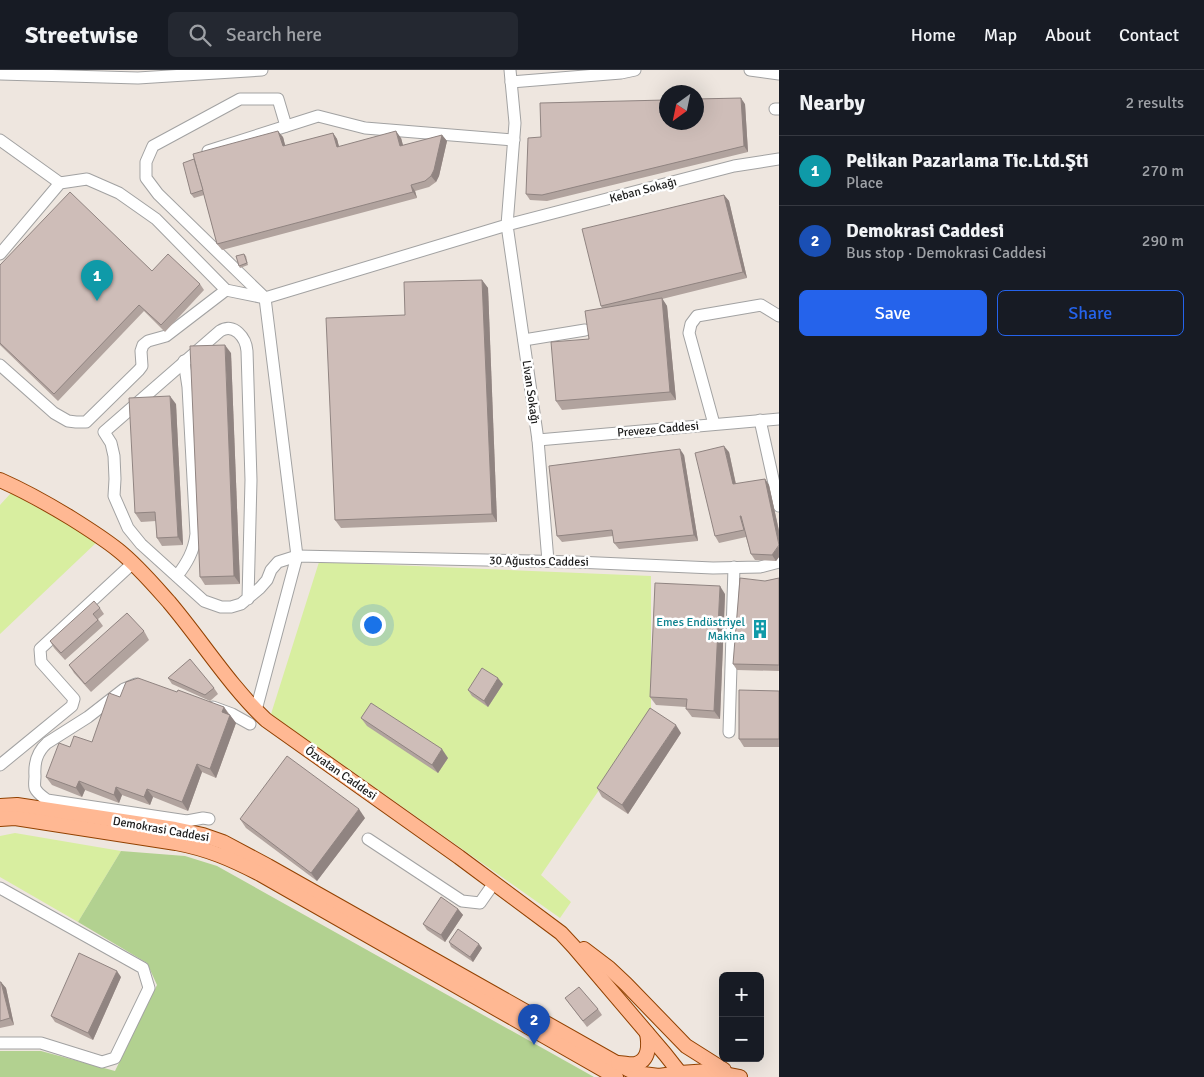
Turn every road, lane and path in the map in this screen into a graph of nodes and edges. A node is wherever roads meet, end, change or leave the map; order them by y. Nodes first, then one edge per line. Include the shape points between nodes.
1 (262, 70) edge
2 (510, 70) edge
3 (635, 70) edge
4 (750, 70) edge
5 (47, 73) edge
6 (0, 74) edge
7 (779, 74) edge
8 (511, 82) junction
9 (286, 126) junction
10 (0, 140) edge
11 (514, 140) junction
12 (198, 154) edge
13 (779, 159) edge
14 (60, 183) junction
15 (507, 225) junction
16 (0, 253) edge
17 (226, 290) junction
18 (265, 298) junction
19 (779, 316) edge
20 (585, 330) edge
21 (524, 340) junction
22 (184, 361) junction
23 (0, 365) edge
24 (779, 419) edge
25 (760, 420) junction
26 (714, 424) junction
27 (538, 440) junction
28 (0, 480) edge
29 (779, 506) edge
30 (298, 556) junction
31 (548, 561) junction
32 (779, 562) edge
33 (133, 564) junction
34 (734, 568) junction
35 (177, 576) junction
36 (248, 599) junction
37 (150, 683) edge
38 (205, 704) edge
39 (256, 710) junction
40 (250, 724) dead end
41 (729, 732) dead end
42 (0, 765) edge
43 (0, 806) edge
44 (0, 819) edge
45 (209, 819) dead end
46 (368, 839) dead end
47 (494, 883) junction
48 (0, 888) edge
49 (561, 933) junction
50 (647, 1033) junction
51 (0, 1043) edge
52 (616, 1063) junction
53 (703, 1074) edge
54 (680, 1075) edge
55 (737, 1076) edge
56 (616, 1077) edge

1 - 5 street via 138,78
2 - 8 street, Livan Sokağı
3 - 8 street
4 - 7 street
5 - 6 street
8 - 11 street, Livan Sokağı
9 - 11 street via 318,116 365,128
9 - 12 street
9 - 18 street via 278,99 240,100 153,146 146,162 146,178 158,194
10 - 14 street
11 - 15 street, Livan Sokağı
13 - 15 street, Keban Sokağı via 734,166
14 - 16 street
14 - 17 street via 87,179 119,193 156,219
15 - 18 street, Keban Sokağı
15 - 21 street, Livan Sokağı
17 - 18 street
17 - 23 street via 166,336 143,345 142,366 86,422 61,418
18 - 30 street
19 - 26 street via 761,305 697,316 691,324 689,333
20 - 21 street
21 - 27 street, Livan Sokağı
22 - 35 street via 196,534 190,558
22 - 35 street via 104,432 113,449 114,496 123,519 141,544
22 - 36 street via 225,328 238,332 247,346 252,480
24 - 25 street, Preveze Caddesi
25 - 26 street, Preveze Caddesi
25 - 29 street
26 - 27 street, Preveze Caddesi
27 - 31 street, Livan Sokağı
28 - 33 main road, Özvatan Caddesi via 42,501 102,538
30 - 31 street, 30 Ağustos Caddesi
30 - 36 street via 278,562 264,584
30 - 39 street
31 - 34 street, 30 Ağustos Caddesi
32 - 34 street, 30 Ağustos Caddesi
33 - 39 main road, Özvatan Caddesi via 170,603
33 - 42 street via 40,649 41,662 74,699 72,706
34 - 41 street
35 - 36 street via 204,601 215,606 236,606
37 - 45 street via 124,689 48,742 36,758 35,787 47,800 187,821
38 - 40 street
39 - 47 main road, Özvatan Caddesi via 279,730
43 - 52 main road, Demokrasi Caddesi via 175,830 223,842
44 - 56 main road, Demokrasi Caddesi via 15,818 167,841 215,852 260,874
46 - 47 street via 462,901 480,903
47 - 49 main road, Özvatan Caddesi
48 - 51 street via 143,968 149,988 115,1058 102,1062 41,1043
49 - 50 main road, Özvatan Caddesi
49 - 55 main road via 609,968 686,1046
50 - 52 main road via 649,1050 640,1062
50 - 54 main road, Özvatan Caddesi
52 - 54 main road, Demokrasi Caddesi via 643,1074
53 - 54 main road, Demokrasi Caddesi
53 - 55 main road, Demokrasi Caddesi

